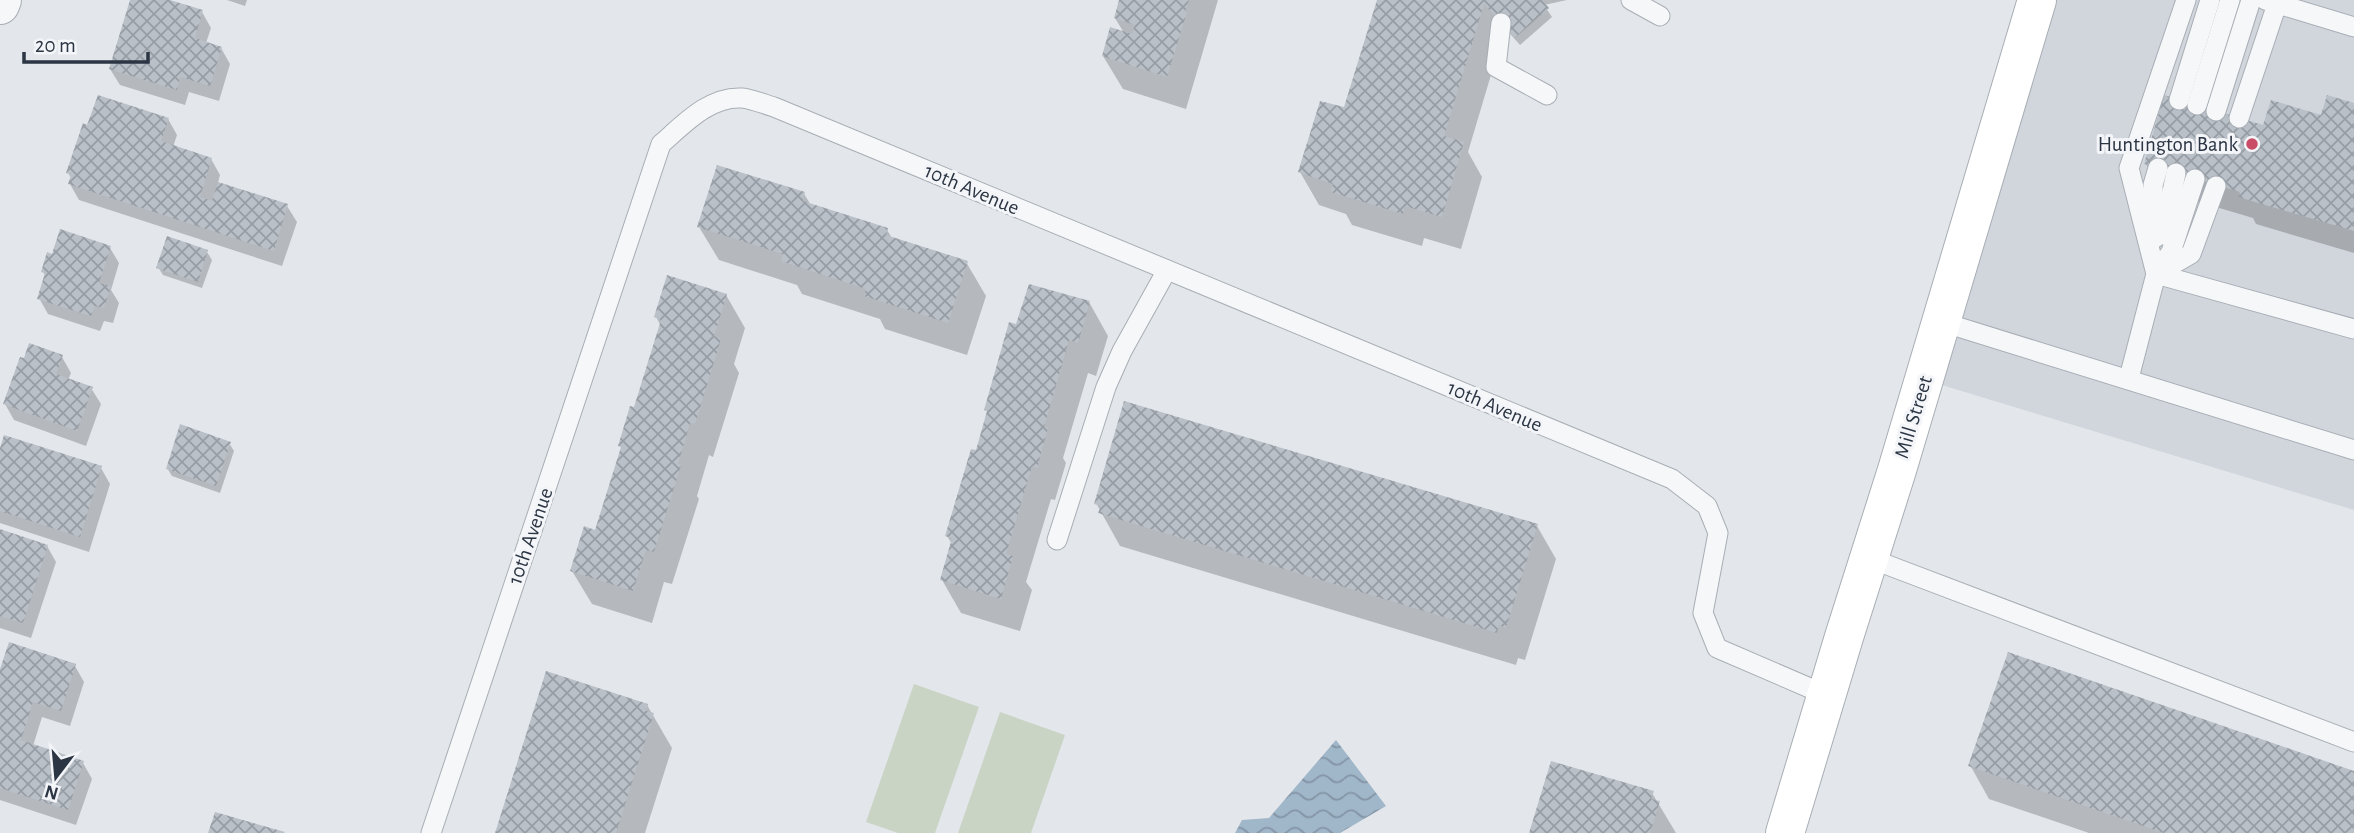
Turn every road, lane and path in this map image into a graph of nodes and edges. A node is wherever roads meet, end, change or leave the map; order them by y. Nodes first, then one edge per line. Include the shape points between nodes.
1 (2, 0) edge
2 (1632, 0) edge
3 (2038, 0) edge
4 (2186, 0) edge
5 (2210, 0) edge
6 (2230, 0) edge
7 (2251, 0) edge
8 (2271, 2) edge
9 (0, 5) edge
10 (1660, 16) dead end
11 (1501, 23) dead end
12 (2354, 27) edge
13 (1547, 95) dead end
14 (2216, 111) dead end
15 (2239, 118) dead end
16 (2176, 174) dead end
17 (2216, 186) dead end
18 (1167, 270) junction
19 (2156, 274) junction
20 (1941, 322) junction
21 (2354, 330) edge
22 (2129, 378) junction
23 (2354, 450) edge
24 (1057, 540) dead end
25 (1869, 558) junction
26 (1826, 695) junction
27 (2354, 742) edge
28 (431, 833) edge
29 (1785, 833) edge

1 - 9 street
2 - 10 lane
3 - 20 main road, Mill Street
4 - 19 lane via 2129,168
5 - 6 lane via 2188,102
7 - 14 lane
8 - 12 lane
8 - 15 lane
11 - 13 lane via 1496,66
16 - 19 lane
17 - 19 lane via 2191,254
18 - 24 lane via 1106,387
18 - 26 lane, 10th Avenue via 1672,479 1707,506 1718,533 1703,613 1717,648
18 - 28 lane, 10th Avenue via 774,107 741,98 717,102 694,115 661,144
19 - 21 lane
19 - 22 lane
20 - 22 lane
20 - 25 main road, Mill Street
22 - 23 lane
25 - 26 main road, Mill Street
25 - 27 lane
26 - 29 main road, Mill Street

